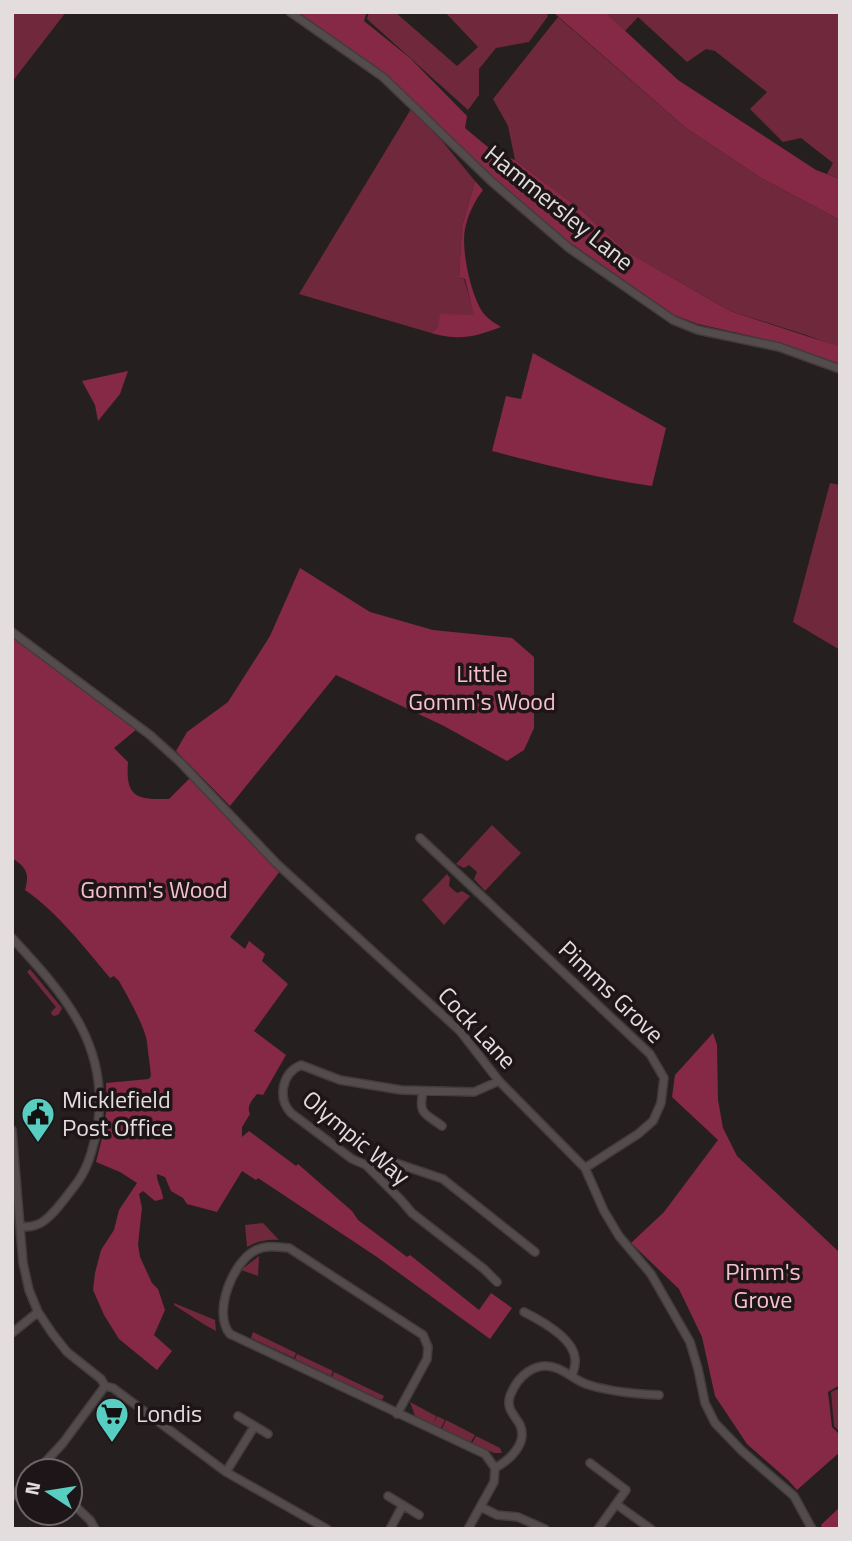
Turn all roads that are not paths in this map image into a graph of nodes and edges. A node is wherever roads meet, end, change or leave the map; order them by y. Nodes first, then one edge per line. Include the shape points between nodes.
1 (290, 12) edge
2 (840, 369) edge
3 (12, 632) edge
4 (420, 838) dead end
5 (12, 937) edge
6 (499, 1081) junction
7 (423, 1091) junction
8 (442, 1126) dead end
9 (12, 1130) edge
10 (585, 1168) junction
11 (370, 1169) junction
12 (20, 1227) junction
13 (535, 1252) dead end
14 (497, 1282) dead end
15 (38, 1312) junction
16 (524, 1312) dead end
17 (12, 1333) edge
18 (572, 1376) junction
19 (105, 1386) junction
20 (659, 1395) dead end
21 (397, 1414) junction
22 (238, 1416) dead end
23 (254, 1427) junction
24 (268, 1434) dead end
25 (50, 1457) edge
26 (590, 1462) dead end
27 (495, 1468) junction
28 (226, 1472) junction
29 (388, 1496) dead end
30 (616, 1504) junction
31 (403, 1505) junction
32 (481, 1507) junction
33 (84, 1515) edge
34 (419, 1515) dead end
35 (95, 1529) edge
36 (327, 1529) edge
37 (390, 1529) edge
38 (468, 1529) edge
39 (545, 1529) edge
40 (598, 1529) edge
41 (651, 1529) edge
42 (812, 1529) edge

1 - 2 street, Hammersley Lane via 383,77 569,248 673,320 698,330 779,347
3 - 6 street, Cock Lane via 163,746 276,863 460,1031
4 - 10 street, Pimms Grove via 650,1054 664,1077 653,1121
5 - 12 street via 82,1027 94,1055 100,1095 85,1171 45,1220
6 - 7 street, Olympic Way via 474,1092
6 - 10 street, Cock Lane
7 - 8 street via 423,1112
7 - 11 street, Olympic Way via 340,1080 302,1065 288,1076 283,1093 289,1111
9 - 12 street
10 - 42 street, Cock Lane via 614,1228 651,1274 690,1342 705,1404 715,1423 794,1496
11 - 13 street via 384,1159 443,1179
11 - 14 street, Olympic Way via 412,1213
12 - 15 street via 23,1263
15 - 17 street
15 - 19 street via 67,1352
16 - 18 street via 555,1331 573,1351
18 - 20 street via 626,1394
18 - 27 street via 546,1366 523,1376 509,1404 522,1436 508,1461
19 - 25 street
19 - 28 street
21 - 21 street via 426,1359 423,1335 289,1248 267,1247 246,1255 236,1267 225,1300 222,1319 226,1330
21 - 27 street via 485,1454
22 - 23 street
23 - 24 street
23 - 28 street
26 - 30 street via 626,1490
27 - 32 street via 494,1482
28 - 36 street
29 - 31 street
30 - 40 street
30 - 41 street
31 - 34 street
31 - 37 street
32 - 38 street
32 - 39 street
33 - 35 street

